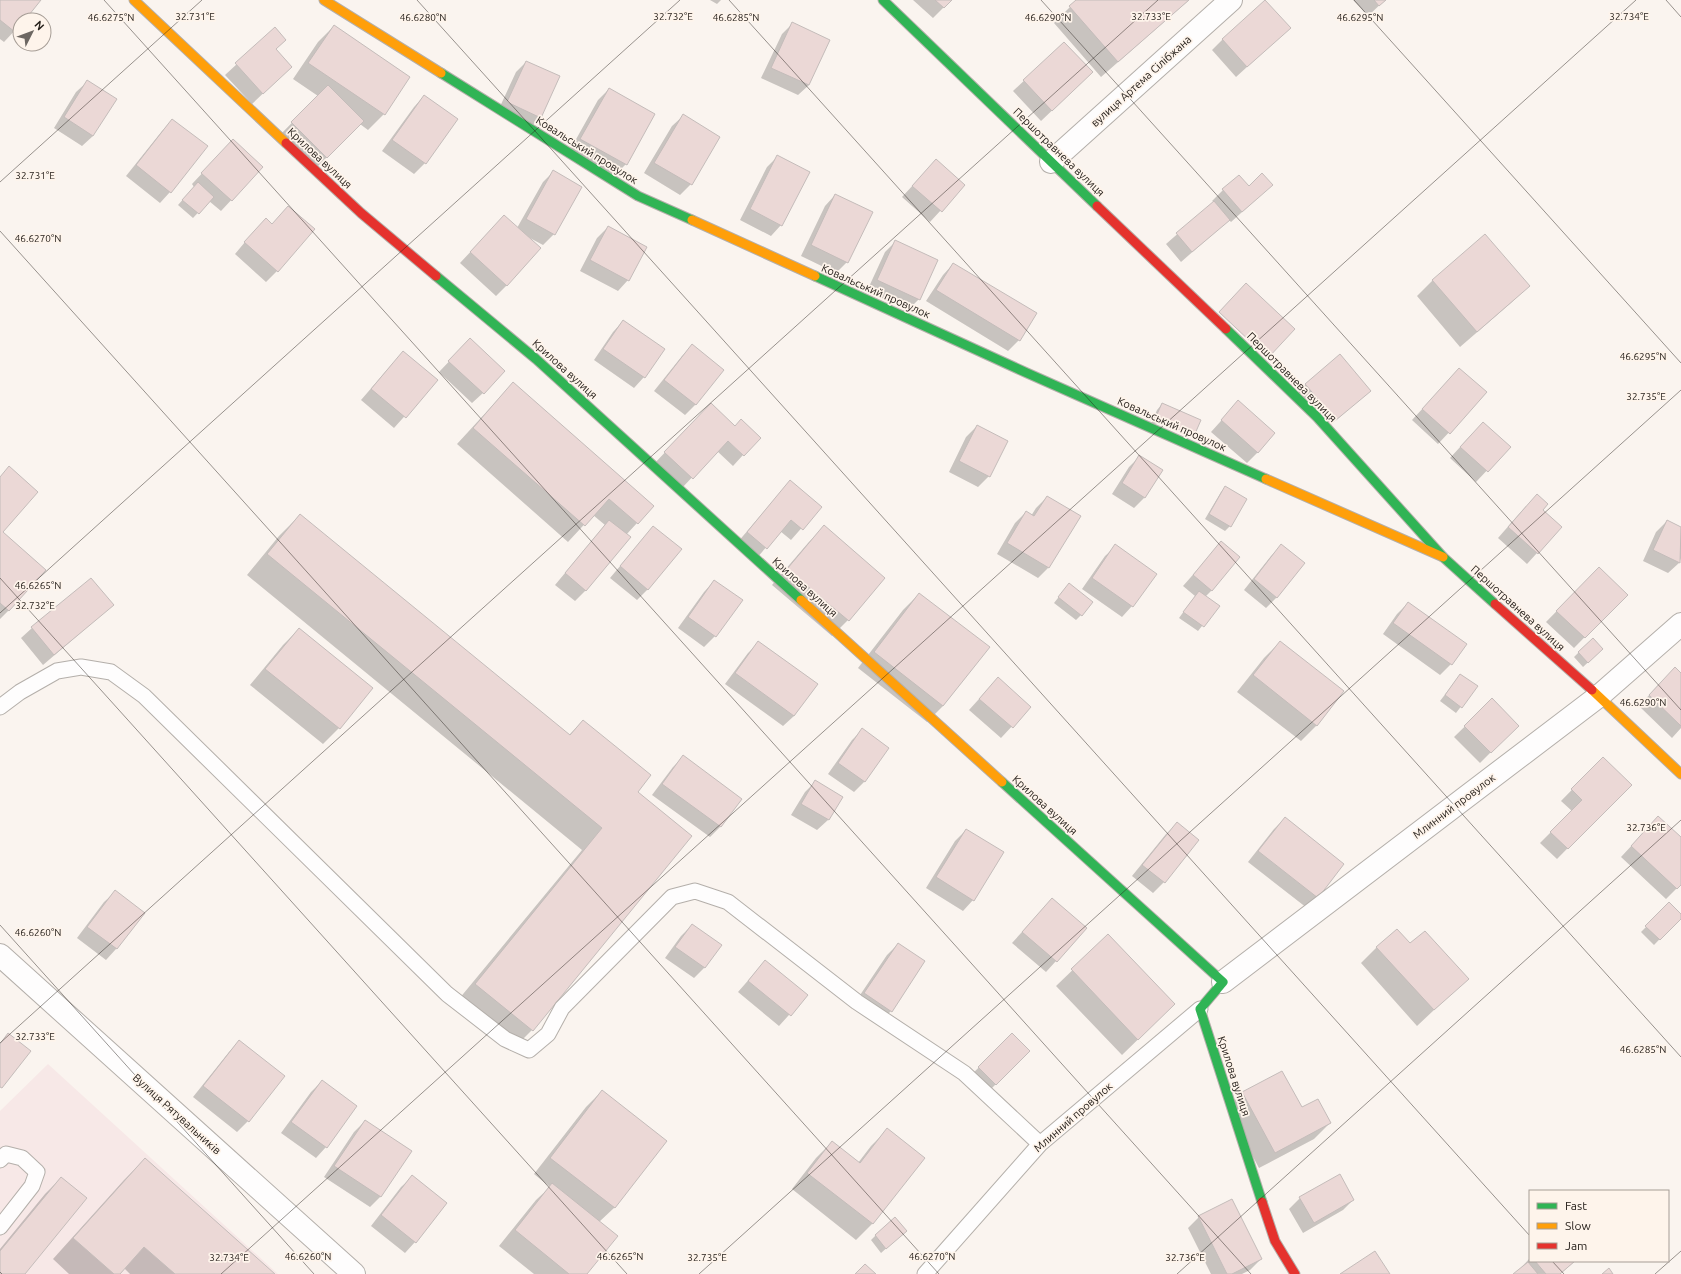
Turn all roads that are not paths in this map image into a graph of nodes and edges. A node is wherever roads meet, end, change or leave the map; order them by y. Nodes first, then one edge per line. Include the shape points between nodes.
1 (134, 0) edge
2 (324, 0) edge
3 (883, 0) edge
4 (1231, 0) edge
5 (1051, 162) junction
6 (1443, 557) junction
7 (1681, 624) edge
8 (1599, 696) junction
9 (0, 707) edge
10 (1681, 774) edge
11 (0, 955) edge
12 (1222, 982) junction
13 (1200, 1009) junction
14 (1040, 1144) junction
15 (0, 1160) edge
16 (0, 1227) edge
17 (354, 1274) edge
18 (925, 1274) edge
19 (1295, 1274) edge

1 - 12 street, Крилова вулиця via 361,213 536,359
2 - 6 street, Ковальський провулок via 638,196 1027,373
3 - 5 street, Першотравнева вулиця
4 - 5 street, вулиця Артема Сілібжана
5 - 6 street, Першотравнева вулиця via 1317,417
6 - 8 street, Першотравнева вулиця
7 - 8 street, Млинний провулок
8 - 10 street, Першотравнева вулиця
8 - 12 street, Млинний провулок
9 - 14 lane via 20,692 57,671 81,667 111,672 144,696 447,994 505,1039 529,1050 548,1034 562,1008 672,897 695,891 728,902 857,1002 964,1073
11 - 17 street, Вулиця Рятувальників
12 - 13 street
13 - 14 lane, Млинний провулок
13 - 19 street, Крилова вулиця via 1275,1242
14 - 18 lane, Млинний провулок
15 - 16 lane via 6,1154 22,1158 37,1172 32,1186

